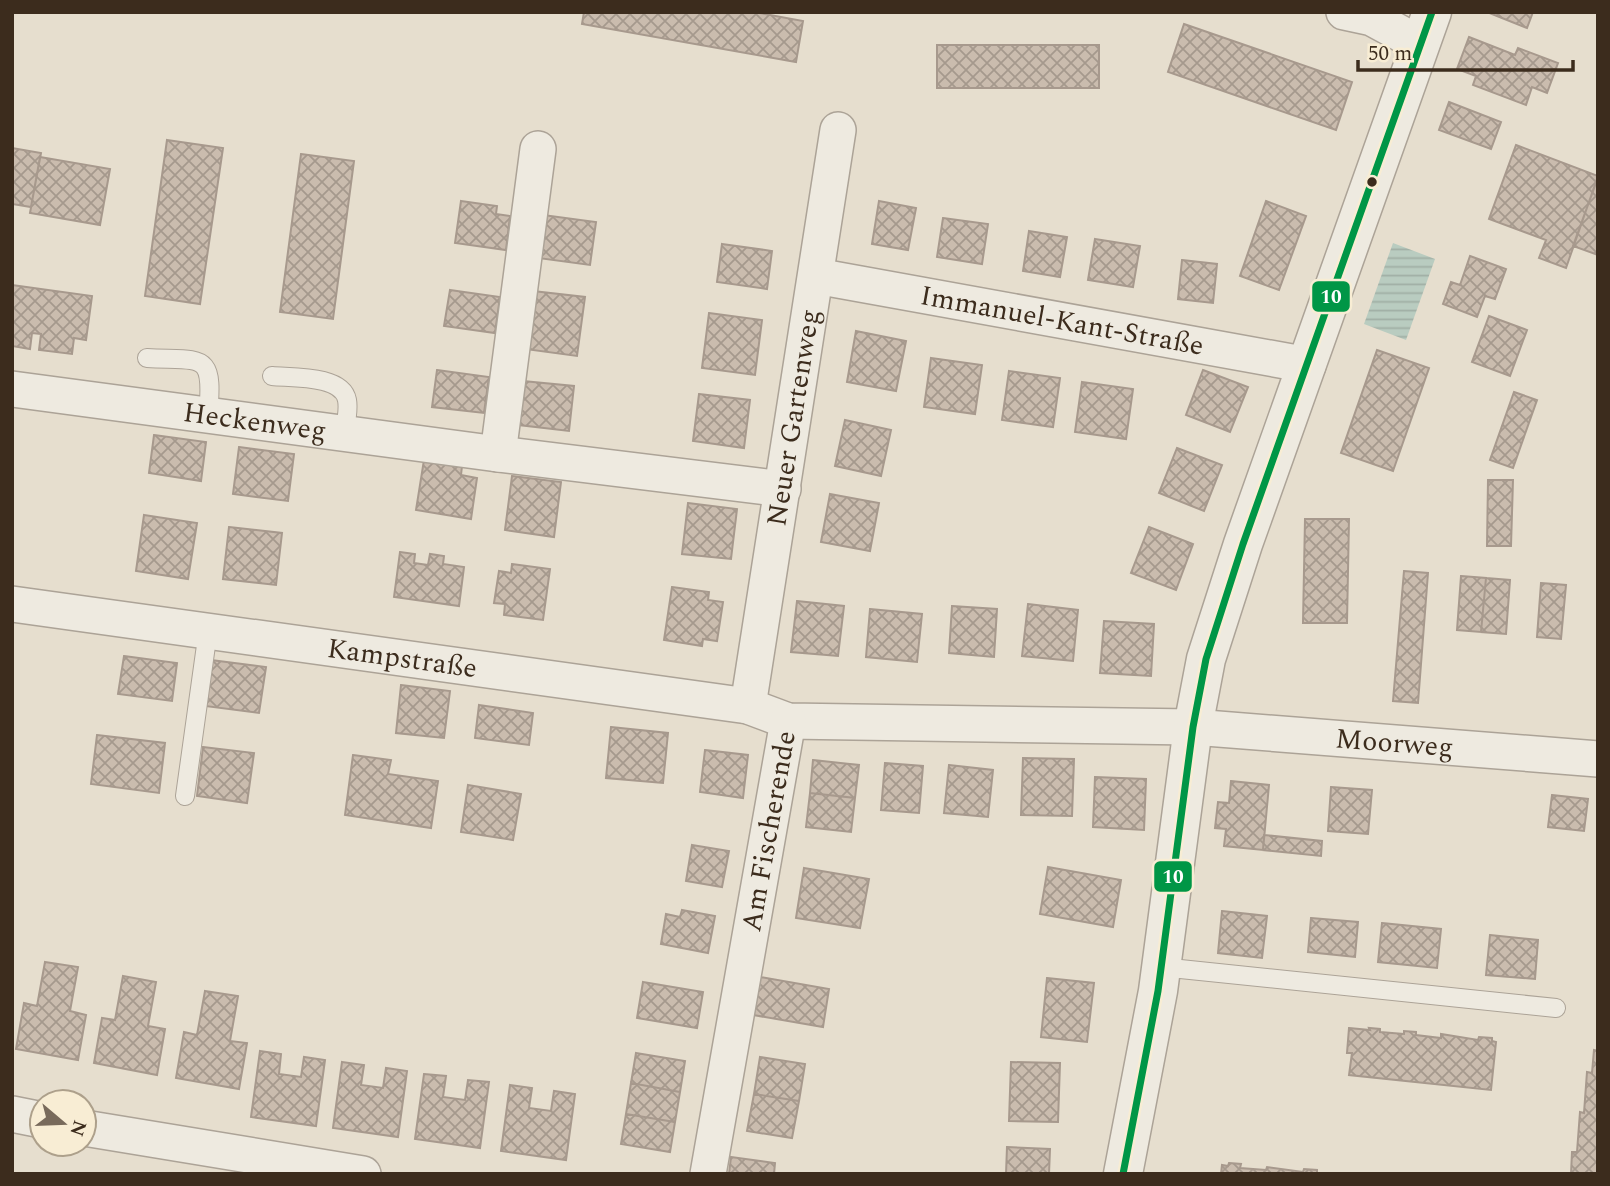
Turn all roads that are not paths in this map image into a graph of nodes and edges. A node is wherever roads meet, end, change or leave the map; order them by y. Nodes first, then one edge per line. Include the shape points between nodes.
1 (1344, 12) edge
2 (1426, 28) edge
3 (838, 130) dead end
4 (538, 149) dead end
5 (816, 276) junction
6 (147, 358) dead end
7 (1308, 365) junction
8 (272, 376) dead end
9 (12, 389) edge
10 (208, 415) junction
11 (344, 433) junction
12 (498, 454) junction
13 (783, 489) junction
14 (12, 604) edge
15 (208, 631) junction
16 (748, 706) junction
17 (788, 721) junction
18 (1193, 727) junction
19 (1598, 760) edge
20 (185, 796) dead end
21 (1161, 967) junction
22 (1556, 1008) dead end
23 (98, 1131) edge
24 (249, 1165) edge
25 (363, 1174) edge
26 (708, 1174) edge
27 (1123, 1174) edge

1 - 2 street
2 - 7 street
3 - 5 street, Neuer Gartenweg
4 - 12 street
5 - 7 street, Immanuel-Kant-Straße
5 - 13 street, Neuer Gartenweg
6 - 10 lane via 204,364 211,384
7 - 18 street via 1206,659
8 - 11 lane via 328,382 344,390 348,402
9 - 10 street, Heckenweg
10 - 11 street, Heckenweg
11 - 12 street, Heckenweg
12 - 13 street, Heckenweg
13 - 16 street, Neuer Gartenweg
14 - 15 street, Kampstraße
15 - 16 street, Kampstraße
15 - 20 lane
16 - 17 street, Kampstraße
17 - 18 street, Am Fischerende
17 - 26 street, Am Fischerende
18 - 19 street, Moorweg
18 - 21 street
21 - 22 lane
21 - 27 street
23 - 24 street
24 - 25 street

